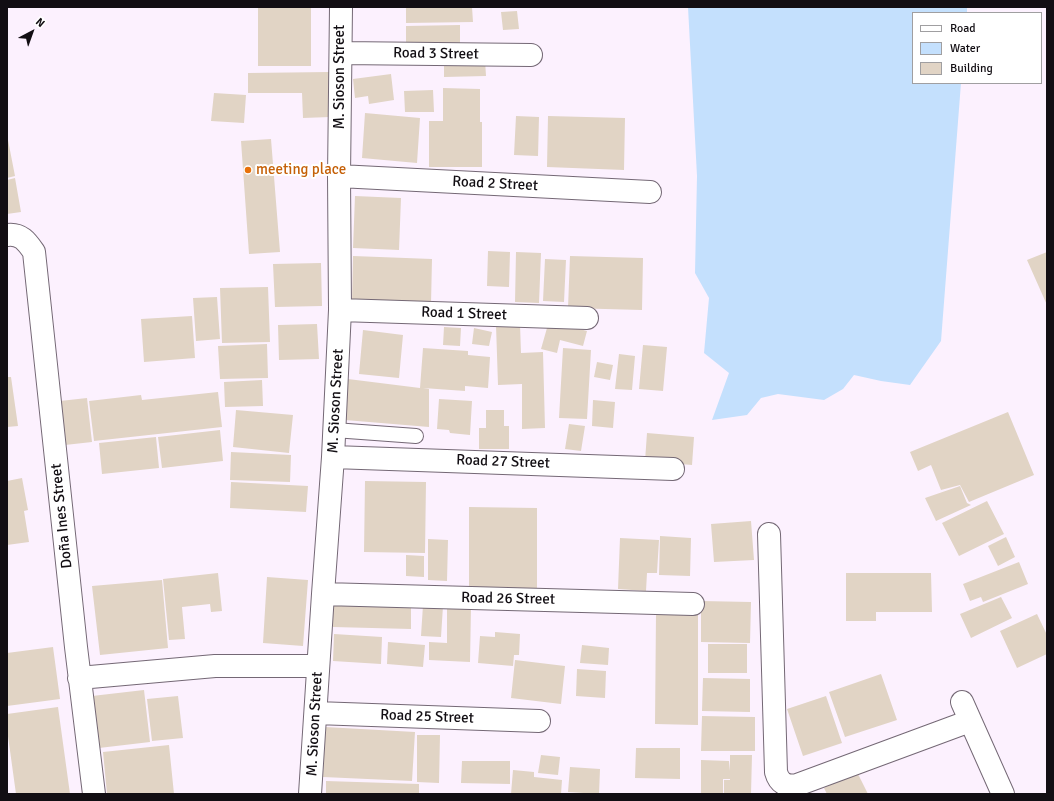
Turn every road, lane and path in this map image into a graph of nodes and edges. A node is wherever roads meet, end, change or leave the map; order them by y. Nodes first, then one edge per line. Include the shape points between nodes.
1 (341, 7) edge
2 (341, 53) junction
3 (531, 55) dead end
4 (339, 176) junction
5 (650, 192) dead end
6 (16, 238) edge
7 (340, 310) junction
8 (587, 318) dead end
9 (334, 430) junction
10 (416, 436) dead end
11 (333, 456) junction
12 (673, 469) dead end
13 (769, 534) dead end
14 (323, 594) junction
15 (693, 604) dead end
16 (318, 666) junction
17 (79, 678) junction
18 (962, 702) dead end
19 (316, 713) junction
20 (539, 721) dead end
21 (970, 721) junction
22 (94, 794) edge
23 (310, 794) edge
24 (1003, 794) edge

1 - 2 street, M. Sioson Street
2 - 3 street, Road 3 Street
2 - 4 street, M. Sioson Street
4 - 5 street, Road 2 Street
4 - 7 street, M. Sioson Street
6 - 17 street, Doña Ines Street via 34,252
7 - 8 street, Road 1 Street
7 - 9 street, M. Sioson Street
9 - 10 lane
9 - 11 street, M. Sioson Street
11 - 12 street, Road 27 Street
11 - 14 street, M. Sioson Street
13 - 21 street via 776,772 780,781 785,785 797,785
14 - 15 street, Road 26 Street
14 - 16 street, M. Sioson Street
16 - 17 street via 215,666
16 - 19 street, M. Sioson Street
17 - 22 street, Doña Ines Street
18 - 21 street
19 - 20 street, Road 25 Street
19 - 23 street, M. Sioson Street
21 - 24 street

